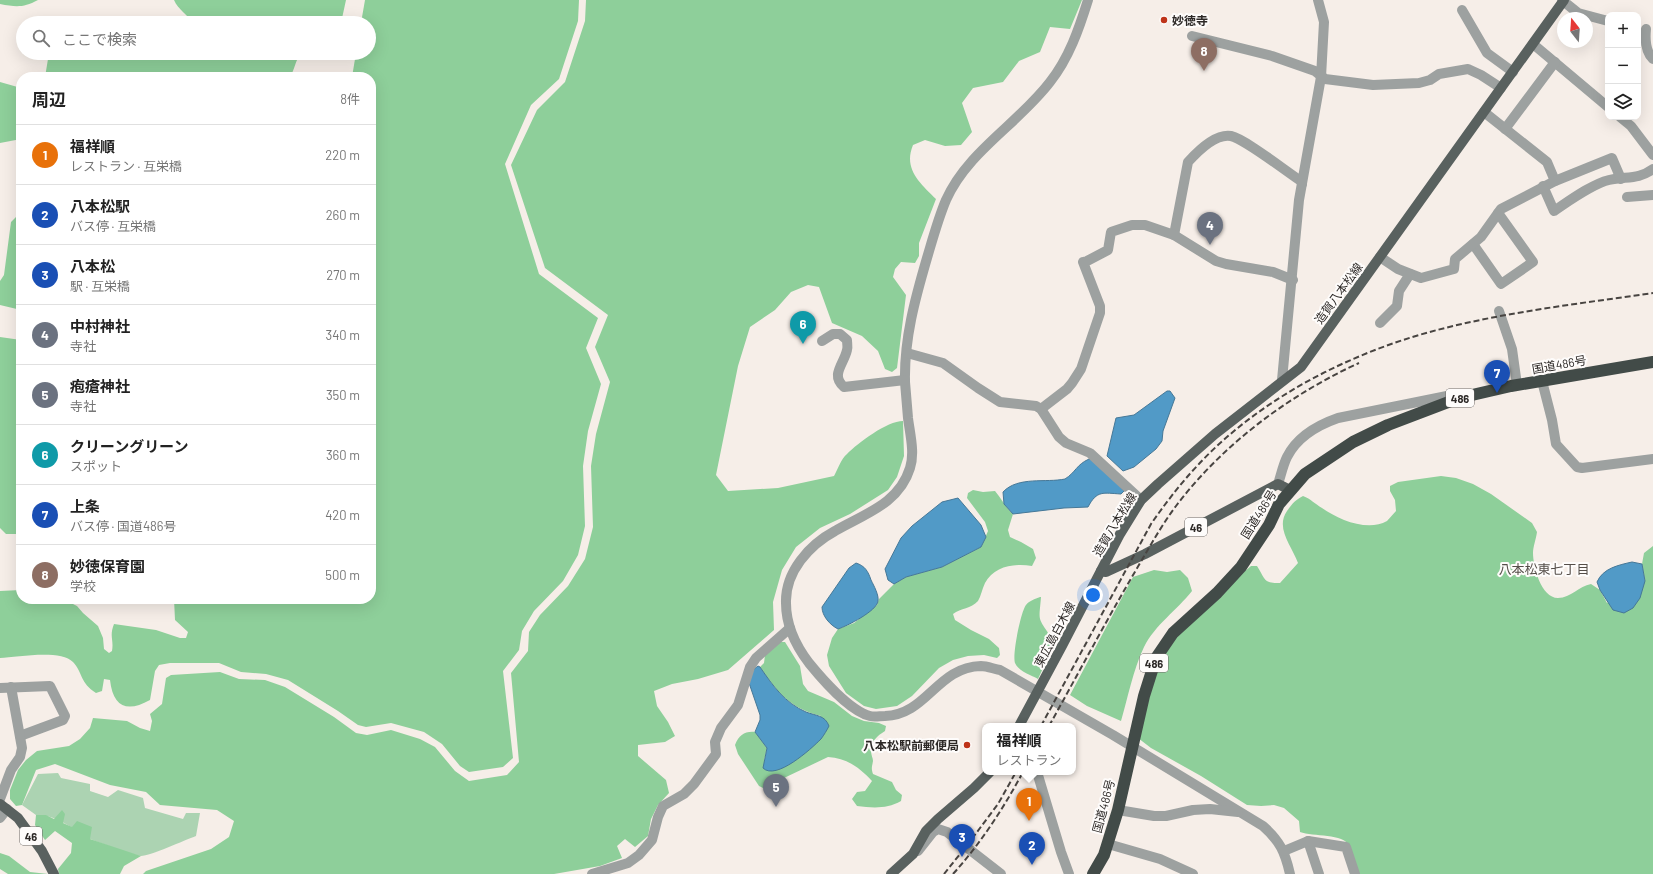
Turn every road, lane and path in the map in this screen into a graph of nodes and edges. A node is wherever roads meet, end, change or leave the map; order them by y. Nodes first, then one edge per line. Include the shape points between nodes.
1 (1088, 0) edge
2 (1318, 0) edge
3 (1563, 0) edge
4 (1462, 10) dead end
5 (1605, 20) edge
6 (1646, 29) edge
7 (1192, 36) dead end
8 (1533, 44) junction
9 (1653, 59) edge
10 (1555, 62) junction
11 (1513, 72) junction
12 (1321, 76) junction
13 (1501, 88) junction
14 (1605, 104) edge
15 (1484, 112) junction
16 (1624, 120) edge
17 (1505, 129) junction
18 (1653, 155) edge
19 (1653, 169) edge
20 (1620, 179) junction
21 (1555, 181) junction
22 (1302, 184) junction
23 (1543, 186) junction
24 (1653, 195) edge
25 (1627, 198) dead end
26 (1498, 213) junction
27 (1174, 234) junction
28 (1473, 244) junction
29 (1380, 257) junction
30 (1410, 274) junction
31 (1293, 280) junction
32 (1499, 311) dead end
33 (1380, 323) dead end
34 (822, 341) dead end
35 (907, 353) junction
36 (1653, 362) edge
37 (1653, 367) edge
38 (905, 380) junction
39 (1282, 380) junction
40 (1542, 381) junction
41 (1517, 385) junction
42 (1459, 398) junction
43 (1041, 409) junction
44 (1653, 459) edge
45 (1278, 484) junction
46 (1290, 490) junction
47 (1141, 500) junction
48 (1101, 571) junction
49 (790, 628) junction
50 (11, 687) junction
51 (0, 688) edge
52 (1021, 723) edge
53 (20, 736) junction
54 (987, 775) edge
55 (1038, 775) edge
56 (0, 799) edge
57 (4, 806) edge
58 (1118, 810) junction
59 (1242, 813) junction
60 (0, 818) edge
61 (1308, 841) junction
62 (1108, 844) junction
63 (1284, 851) junction
64 (915, 854) junction
65 (54, 874) edge
66 (592, 874) edge
67 (891, 874) edge
68 (1001, 874) edge
69 (1069, 874) edge
70 (1093, 874) edge
71 (1193, 874) edge
72 (1290, 874) edge
73 (1319, 874) edge
74 (1355, 874) edge

1 - 35 street via 1079,30 1065,59 1049,83 970,163 947,198 938,220 914,304
2 - 12 street via 1324,22
3 - 5 street via 1578,13
3 - 8 main road, 造賀八本松線
4 - 11 street via 1486,54
6 - 9 street via 1645,41
7 - 12 street via 1272,56 1315,71
8 - 10 street
8 - 11 main road, 造賀八本松線
10 - 14 street
10 - 17 street
11 - 13 main road, 造賀八本松線
12 - 13 street via 1325,79 1373,85 1419,83 1439,74 1468,69
12 - 22 street
13 - 15 main road, 造賀八本松線
15 - 17 street
15 - 29 main road, 造賀八本松線
16 - 18 street
17 - 21 street via 1547,162
19 - 20 street via 1644,176
20 - 21 street via 1612,158
20 - 23 street via 1608,180 1579,194 1554,211
21 - 23 street
22 - 27 street via 1252,147 1232,136 1215,140 1188,162
22 - 31 street
23 - 26 street
24 - 25 street
26 - 28 street
26 - 28 street via 1533,262 1501,284
27 - 31 street via 1226,264 1273,272
27 - 43 street via 1146,224 1132,225 1111,232 1108,250 1083,262 1100,306 1100,313 1081,369 1066,389
28 - 30 street via 1455,260 1454,269 1421,278
29 - 30 street
29 - 39 main road, 造賀八本松線 via 1301,367
30 - 33 street via 1399,291 1397,306
31 - 39 street
32 - 41 street via 1512,349
34 - 38 street via 833,334 840,334 847,340 848,350 838,375 839,383 844,387
35 - 38 street
35 - 43 street via 943,362 1000,402 1031,405
36 - 37 street
36 - 40 highway, 国道486号 / 486
38 - 49 street via 912,453 911,466 905,480 898,492 887,502 832,532 810,549 798,563 790,577 786,594 786,612
39 - 47 main road, 造賀八本松線 via 1193,453
40 - 41 highway, 国道486号 / 486
40 - 44 street via 1556,444 1578,466 1582,468
41 - 42 highway, 国道486号 / 486
42 - 45 street via 1446,396 1325,422 1311,430 1287,457
42 - 46 highway, 国道486号 / 486 via 1388,425 1353,442 1305,474
43 - 47 street via 1066,444 1090,453
45 - 46 main road
45 - 48 main road, 46 via 1145,554 1106,572
46 - 58 highway, 国道486号 / 486 via 1241,567 1217,594 1173,633 1156,658 1144,696
47 - 48 main road, 造賀八本松線
48 - 52 main road, 東広島白木線
49 - 59 street via 798,646 818,673 848,704 870,716 890,716 905,712 920,703 957,670 983,666 1000,670
49 - 66 street via 756,658 750,667 738,705 721,728 715,742 716,754 684,794 663,806 652,840 628,863
50 - 51 street
50 - 53 street
50 - 53 street via 50,686 64,716 63,720
53 - 56 street via 20,757 11,770
54 - 64 main road via 926,831
55 - 69 street
57 - 60 street
57 - 65 main road, 46 via 21,822 42,851
58 - 59 street via 1154,816 1210,809
58 - 62 highway, 国道486号 / 486
59 - 63 street via 1276,837
61 - 63 street
61 - 73 street
61 - 74 street via 1346,847
62 - 70 highway, 国道486号 / 486
62 - 71 street via 1160,859
63 - 72 street
64 - 67 main road
64 - 68 street via 938,829 947,832

